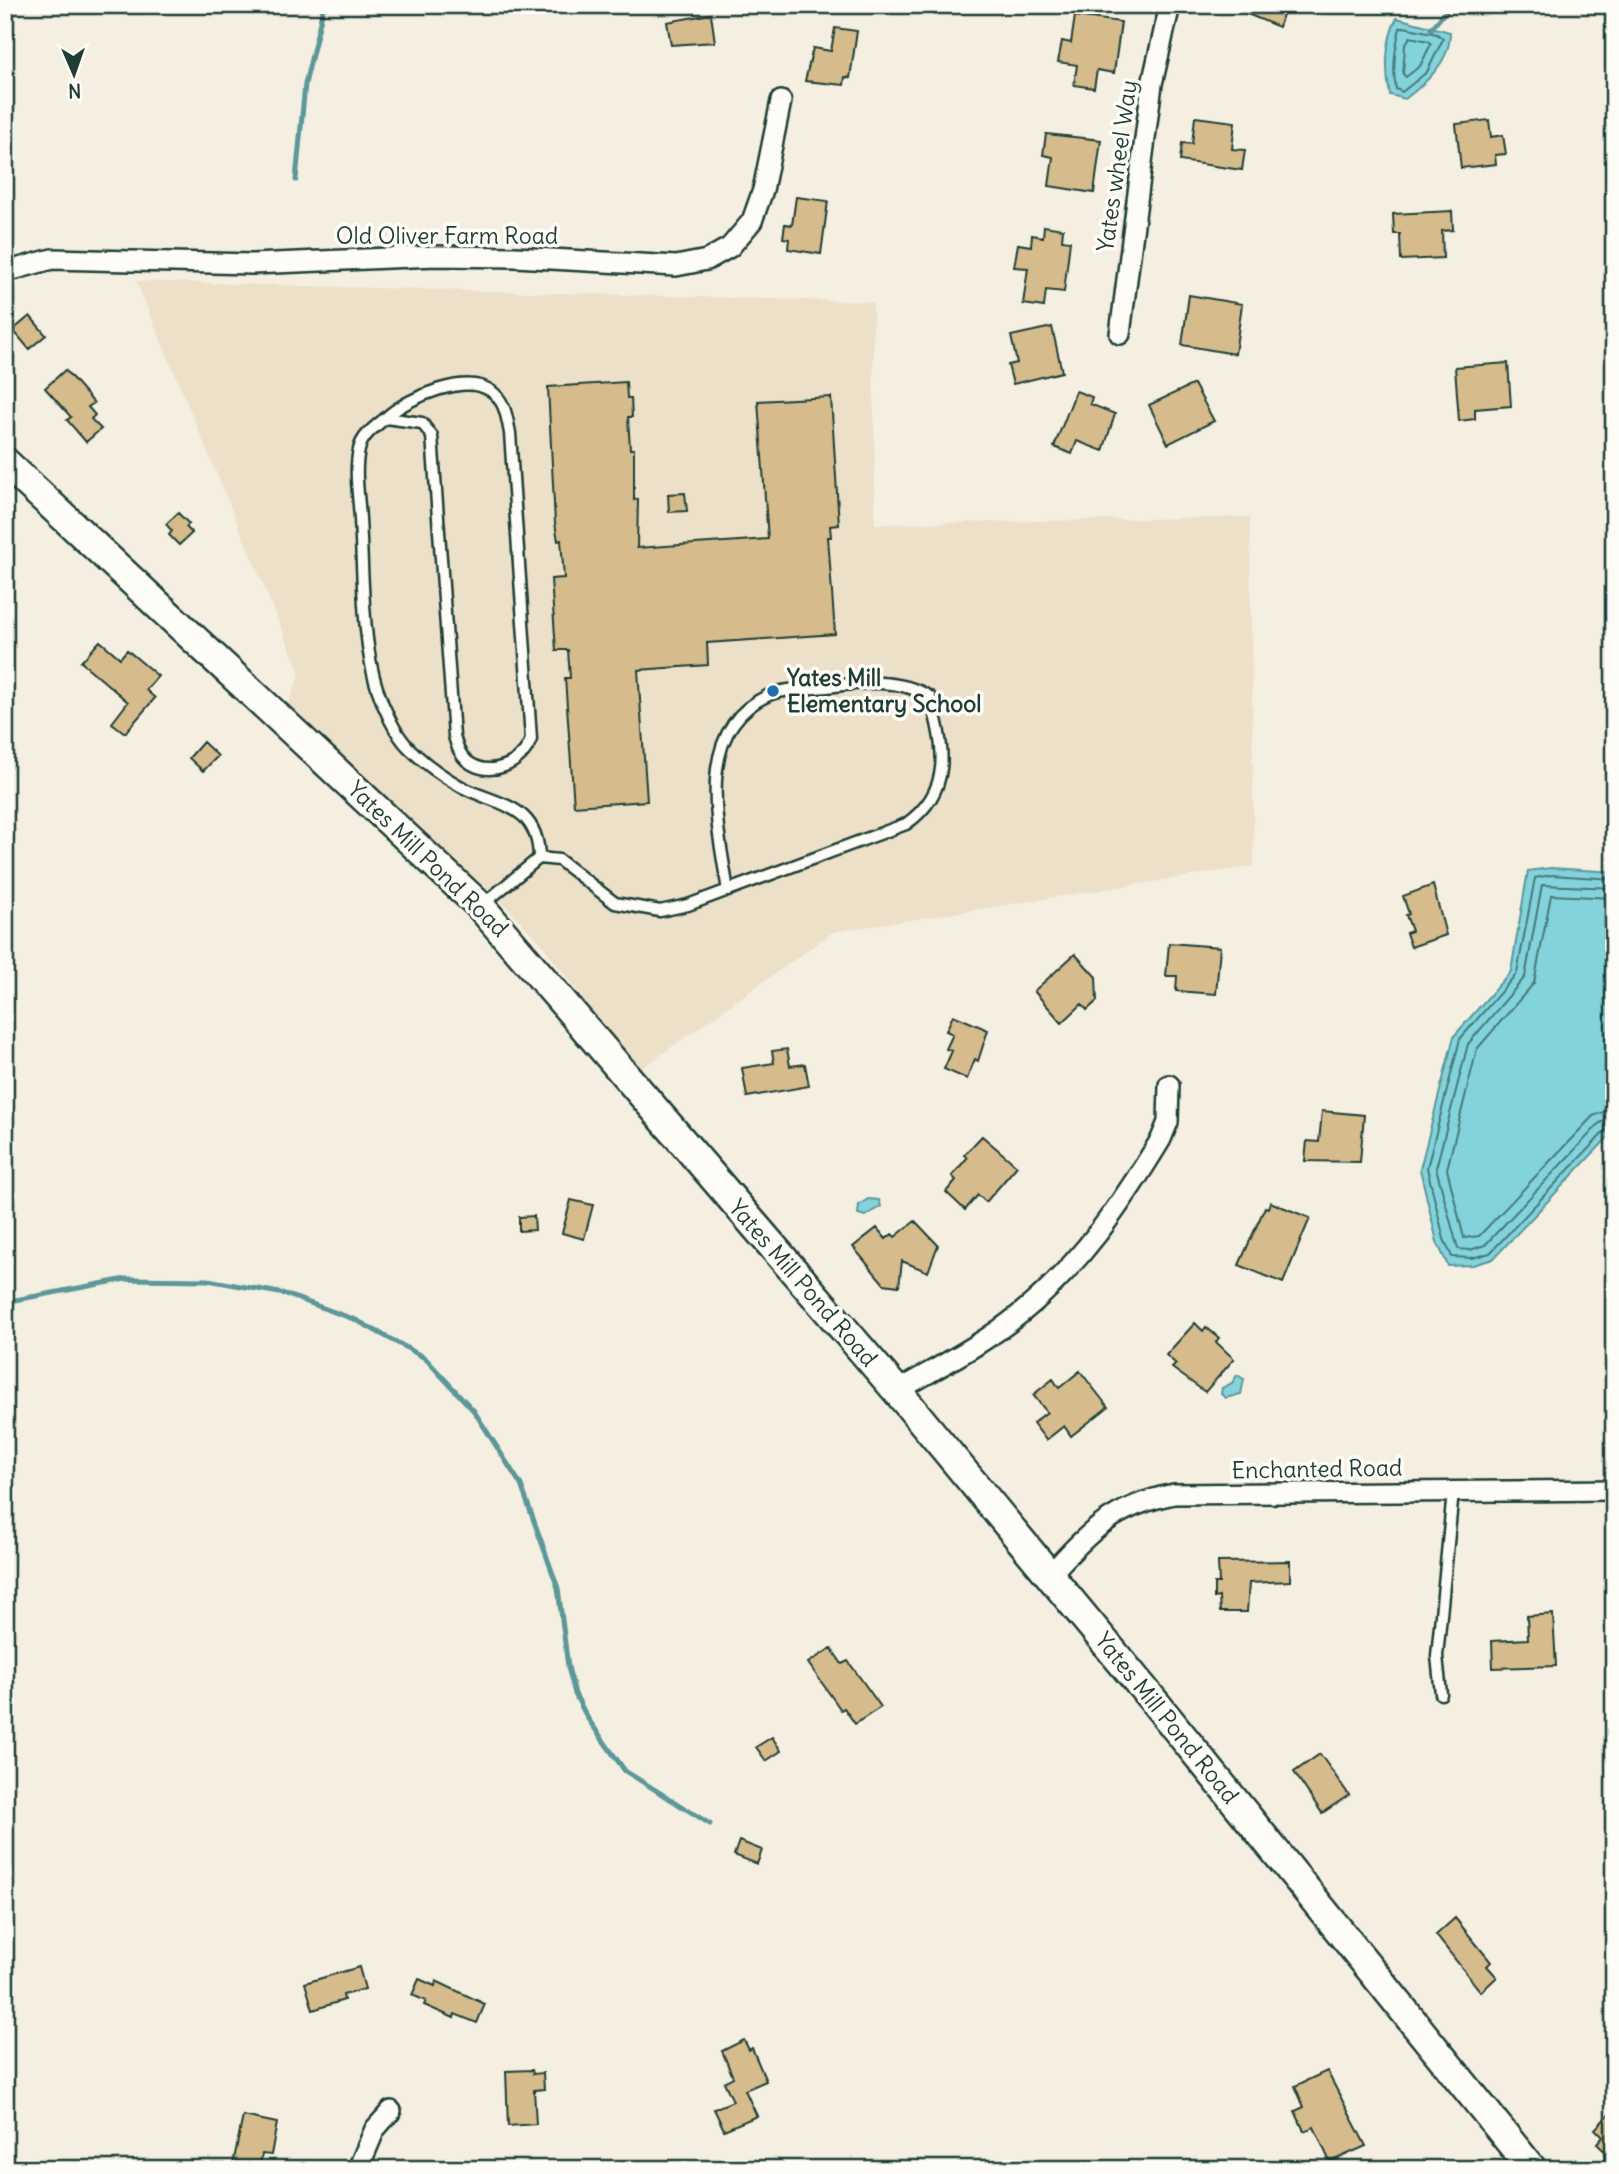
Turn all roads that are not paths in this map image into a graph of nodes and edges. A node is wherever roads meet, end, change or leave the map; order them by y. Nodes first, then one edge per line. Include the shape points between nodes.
1 (1171, 5) edge
2 (781, 101) dead end
3 (5, 272) edge
4 (1120, 334) dead end
5 (386, 418) junction
6 (5, 462) edge
7 (539, 858) junction
8 (728, 891) junction
9 (480, 906) junction
10 (1169, 1084) dead end
11 (897, 1391) junction
12 (1614, 1490) edge
13 (1453, 1492) junction
14 (1049, 1576) junction
15 (1441, 1694) dead end
16 (391, 2111) dead end
17 (358, 2169) edge
18 (1532, 2169) edge

1 - 4 street, Yates wheel Way via 1152,84
2 - 3 street, Old Oliver Farm Road via 764,190 751,220 730,247 707,260 676,266 488,257 252,264 52,258
5 - 5 lane via 422,423 432,436 454,736 467,761 495,769 520,757 531,739 505,407 480,384 468,385 432,392 401,405
5 - 7 lane via 362,441 358,453 368,627 377,688 407,747 463,788 520,813 539,843
6 - 9 street, Yates Mill Pond Road
7 - 8 lane via 559,860 615,903 642,909 660,911
7 - 9 lane
8 - 8 lane via 917,816 941,782 938,722 930,697 897,683 833,686 772,694 744,709 727,730 719,755 715,810
9 - 11 street, Yates Mill Pond Road
10 - 11 street via 1168,1122 1161,1139 1096,1239 1050,1289 1018,1315
11 - 14 street, Yates Mill Pond Road
12 - 13 street, Enchanted Road
13 - 14 street, Enchanted Road via 1195,1494 1152,1499 1112,1515 1094,1528
13 - 15 lane via 1437,1657
14 - 18 street, Yates Mill Pond Road
16 - 17 street via 375,2129

